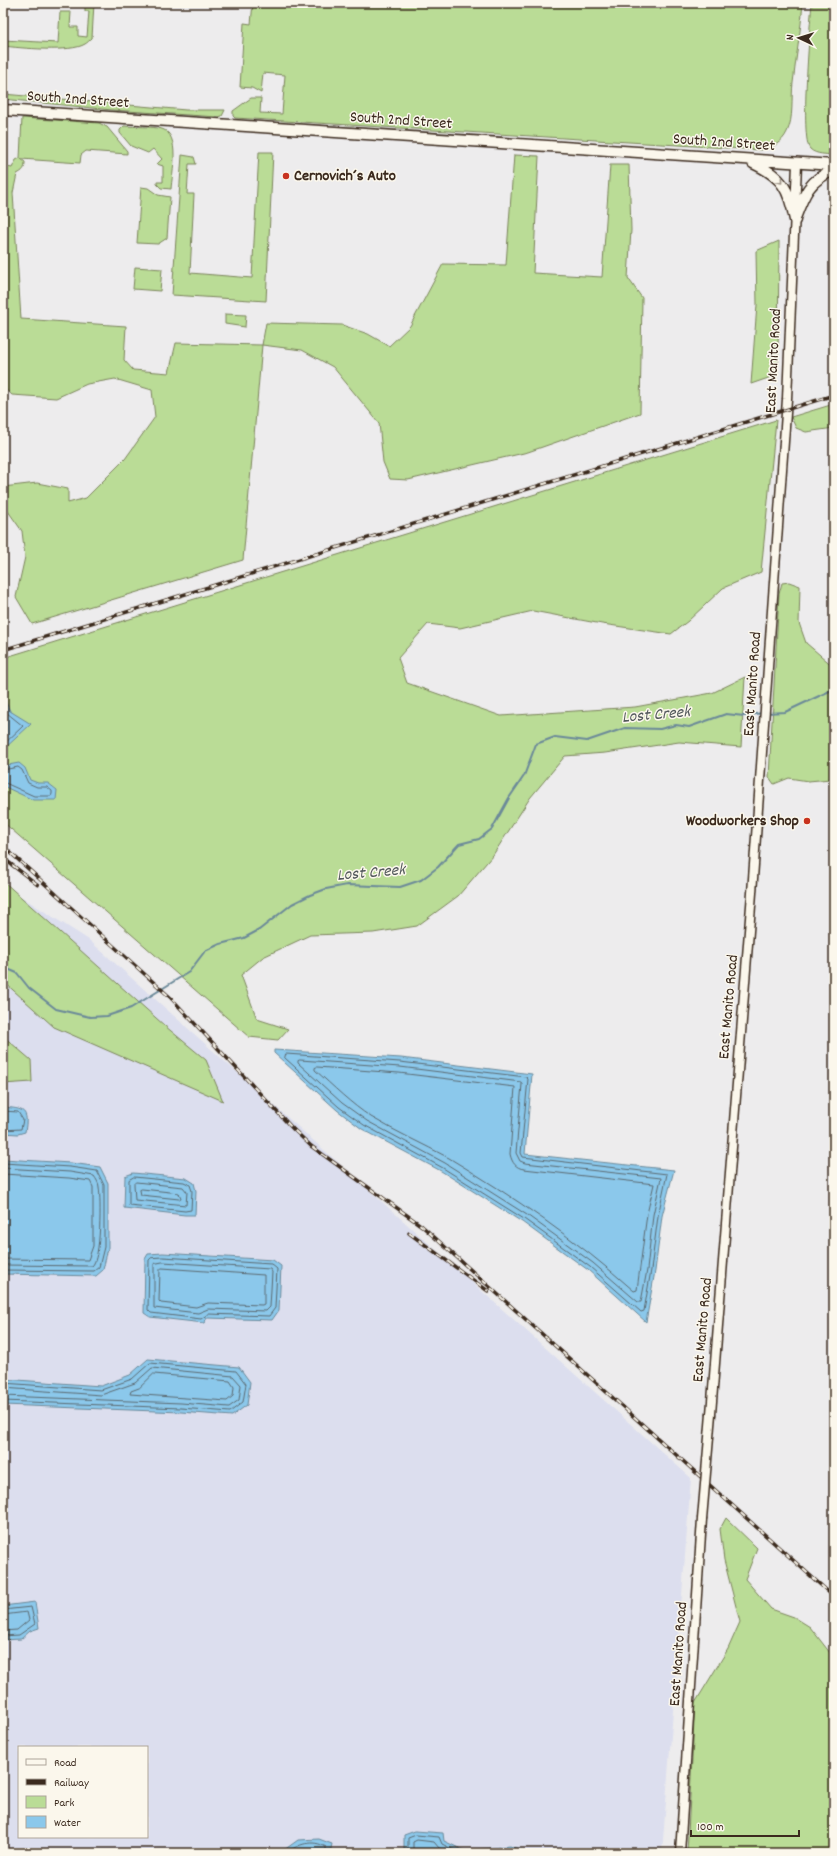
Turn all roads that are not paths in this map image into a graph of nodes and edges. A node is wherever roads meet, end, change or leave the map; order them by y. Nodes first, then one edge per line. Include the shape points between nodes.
1 (3, 110) edge
2 (748, 160) junction
3 (797, 164) junction
4 (834, 165) edge
5 (834, 170) edge
6 (795, 220) junction
7 (680, 1853) edge

1 - 2 main road, South 2nd Street
2 - 3 main road, South 2nd Street
2 -> 6 main road via 772,172 782,182 791,199
3 - 4 main road, South 2nd Street
3 - 6 street, East Manito Road
5 - 6 main road via 811,185 802,198
6 - 7 street, East Manito Road, bridge via 787,399 767,687 702,1519

